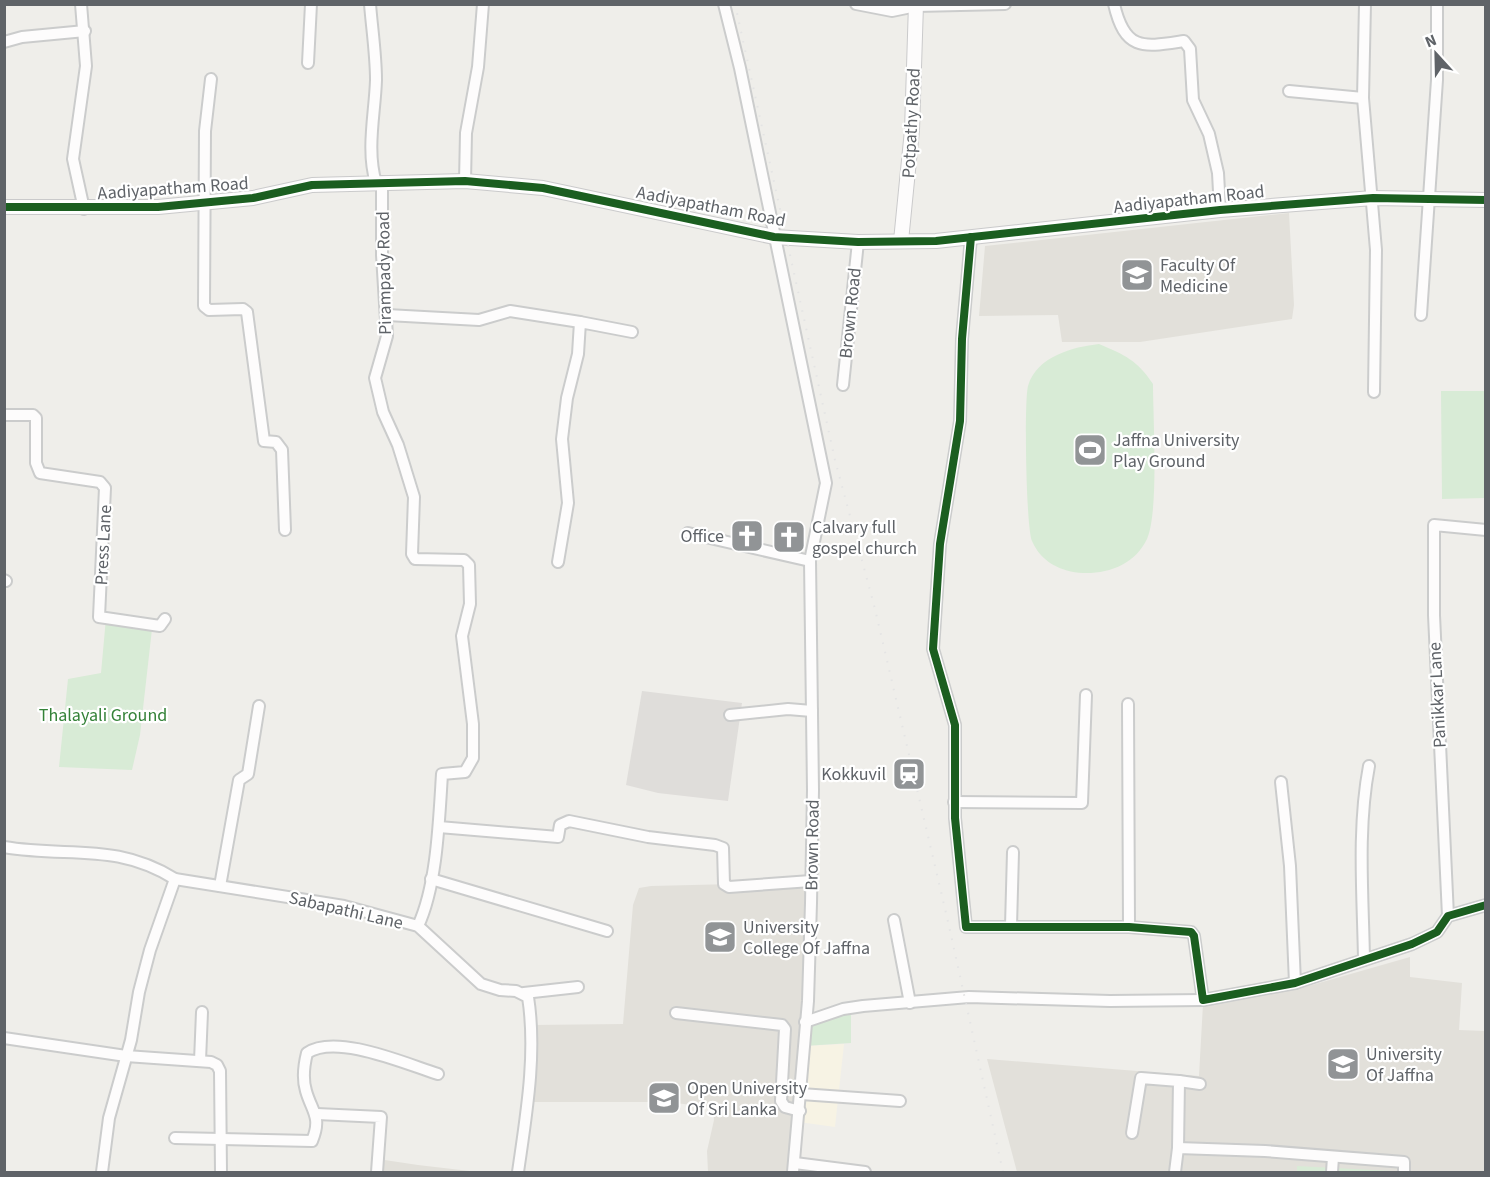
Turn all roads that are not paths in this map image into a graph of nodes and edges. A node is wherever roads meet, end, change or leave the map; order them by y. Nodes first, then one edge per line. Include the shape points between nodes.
1 (81, 4) edge
2 (311, 4) edge
3 (370, 4) edge
4 (483, 4) edge
5 (724, 4) edge
6 (856, 4) edge
7 (1005, 4) edge
8 (1114, 4) edge
9 (1365, 4) edge
10 (1437, 4) edge
11 (916, 5) edge
12 (84, 31) junction
13 (4, 42) edge
14 (308, 63) dead end
15 (211, 79) dead end
16 (1289, 91) dead end
17 (1363, 98) junction
18 (465, 181) junction
19 (379, 182) junction
20 (1373, 198) junction
21 (1430, 198) junction
22 (1485, 200) edge
23 (204, 204) junction
24 (4, 207) edge
25 (84, 209) junction
26 (1220, 210) junction
27 (774, 237) junction
28 (971, 237) junction
29 (901, 241) junction
30 (858, 242) junction
31 (387, 315) junction
32 (1421, 315) dead end
33 (580, 322) junction
34 (632, 332) dead end
35 (843, 385) dead end
36 (1374, 392) dead end
37 (4, 416) edge
38 (285, 530) dead end
39 (1485, 530) edge
40 (688, 533) dead end
41 (810, 561) junction
42 (558, 562) dead end
43 (165, 619) dead end
44 (1086, 695) dead end
45 (1128, 704) dead end
46 (259, 706) dead end
47 (812, 711) junction
48 (730, 715) dead end
49 (1369, 766) dead end
50 (1281, 782) dead end
51 (954, 802) junction
52 (439, 826) junction
53 (4, 848) edge
54 (1013, 852) dead end
55 (175, 879) junction
56 (431, 879) junction
57 (811, 881) junction
58 (220, 885) junction
59 (1485, 904) edge
60 (1448, 916) junction
61 (894, 920) dead end
62 (417, 926) junction
63 (1011, 926) junction
64 (1129, 927) junction
65 (607, 931) dead end
66 (1364, 960) junction
67 (1295, 983) junction
68 (578, 987) dead end
69 (524, 993) junction
70 (1203, 1000) junction
71 (910, 1003) junction
72 (202, 1012) dead end
73 (675, 1013) dead end
74 (805, 1022) junction
75 (4, 1038) edge
76 (126, 1056) junction
77 (200, 1061) junction
78 (438, 1074) dead end
79 (1179, 1081) junction
80 (1200, 1084) dead end
81 (801, 1094) junction
82 (900, 1101) dead end
83 (800, 1111) junction
84 (317, 1114) junction
85 (1132, 1133) dead end
86 (222, 1137) junction
87 (175, 1138) dead end
88 (1178, 1148) junction
89 (1334, 1157) junction
90 (794, 1168) edge
91 (102, 1173) edge
92 (221, 1173) edge
93 (377, 1173) edge
94 (518, 1173) edge
95 (865, 1173) edge
96 (1175, 1173) edge
97 (1332, 1173) edge
98 (1404, 1173) edge

1 - 12 street
2 - 14 street
3 - 19 street, Pirampady Road via 376,79 373,173
4 - 18 street via 478,67 466,133
5 - 27 street
6 - 11 street via 892,11
7 - 11 street
8 - 26 street via 1125,34 1138,45 1153,47 1184,41 1191,49 1193,99 1209,134 1218,173
9 - 17 street
10 - 21 street
11 - 29 street, Potpathy Road via 912,130
12 - 13 street
12 - 25 street via 86,66 73,159
15 - 23 street via 205,131
16 - 17 street
17 - 20 street
18 - 19 street, Aadiyapatham Road
18 - 27 street, Aadiyapatham Road via 543,188
19 - 23 street, Aadiyapatham Road via 312,184 253,198
19 - 31 street, Pirampady Road
20 - 21 street, Aadiyapatham Road
20 - 26 street, Aadiyapatham Road
20 - 36 street
21 - 22 street, Aadiyapatham Road
21 - 32 street
23 - 25 street, Aadiyapatham Road
23 - 38 street via 204,306 209,310 247,312 264,441 276,442 282,450
24 - 25 street, Aadiyapatham Road
26 - 28 street, Aadiyapatham Road
27 - 30 street, Aadiyapatham Road
27 - 41 street, Brown Road via 826,483
28 - 29 street, Aadiyapatham Road
28 - 51 street via 960,422 940,544 933,649 955,725
29 - 30 street, Aadiyapatham Road
30 - 35 street, Brown Road
31 - 33 street via 479,320 510,311
31 - 52 street, Pirampady Road via 387,336 375,378 414,497 412,554 415,559 464,560 469,565 470,604 462,636 473,724 473,758 465,772 442,774
33 - 34 street
33 - 42 street via 562,438 568,503
37 - 43 street, Press Lane via 36,418 36,463 40,473 100,482 105,488 99,617 160,626
39 - 60 street, Panikkar Lane via 1434,525 1434,615
40 - 41 street
41 - 47 street, Brown Road
44 - 51 street via 1082,803
45 - 64 street
46 - 58 street via 248,774 239,780
47 - 48 street via 788,709
47 - 57 street, Brown Road
49 - 66 street via 1362,849
50 - 67 street via 1290,866
51 - 63 street via 966,927
52 - 56 street, Pirampady Road
52 - 57 street via 558,837 560,825 569,821 715,845 723,849 724,884 729,887
53 - 55 street, Sabapathi Lane via 114,854 153,866
54 - 63 street
55 - 58 street, Sabapathi Lane
55 - 76 street via 150,950
56 - 62 street, Pirampady Road via 429,903
56 - 65 street
57 - 74 street, Brown Road
58 - 62 street, Sabapathi Lane via 344,906
59 - 60 street
60 - 66 street via 1437,932
61 - 71 street
62 - 69 street, Sabapathi Lane via 481,984
63 - 64 street
64 - 70 street via 1191,932
66 - 67 street
67 - 70 street
68 - 69 street, Sabapathi Lane
69 - 94 street via 532,1025
70 - 71 street via 969,997
71 - 74 street via 843,1009
72 - 77 street
73 - 83 street via 782,1025 785,1029 781,1101 785,1107
74 - 81 street, Brown Road
75 - 76 street
76 - 77 street
76 - 91 street via 109,1118
77 - 86 street via 217,1065 219,1071
78 - 84 street via 356,1049 314,1048 307,1053 303,1067 306,1091
79 - 80 street
79 - 85 street via 1141,1078
79 - 88 street
81 - 82 street
81 - 83 street, Brown Road
83 - 90 street, Brown Road
84 - 86 street via 312,1141
84 - 93 street via 381,1118
86 - 87 street
86 - 92 street
88 - 89 street
88 - 96 street
89 - 97 street
89 - 98 street via 1404,1162
90 - 95 street

